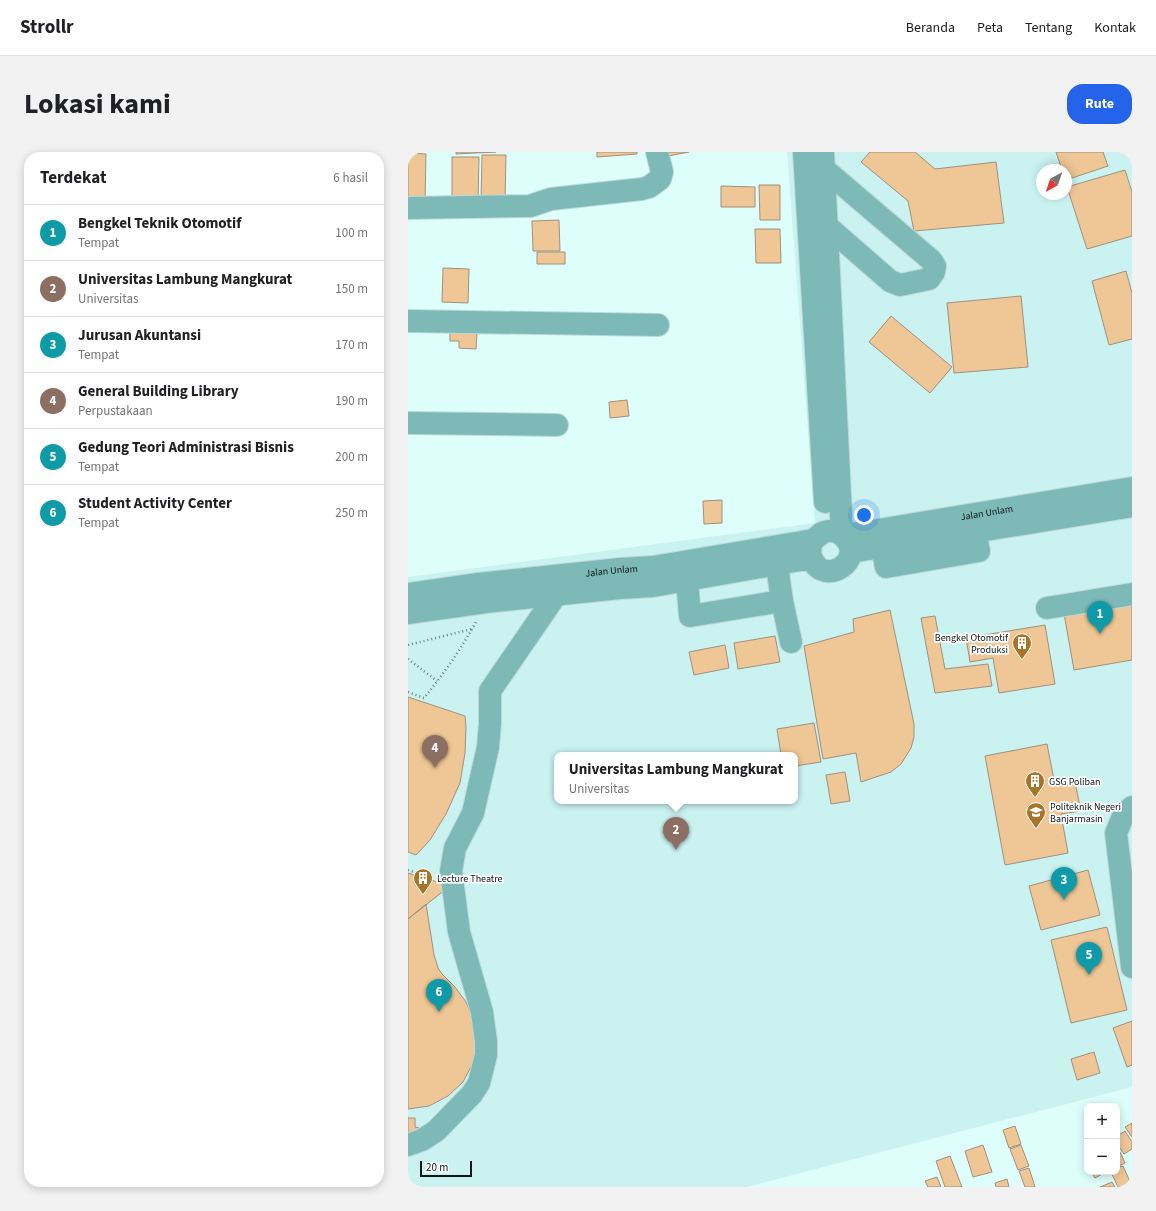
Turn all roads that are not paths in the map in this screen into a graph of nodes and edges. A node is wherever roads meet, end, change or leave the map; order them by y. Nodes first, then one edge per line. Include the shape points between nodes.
1 (657, 152) edge
2 (804, 152) edge
3 (823, 160) edge
4 (408, 208) edge
5 (827, 226) junction
6 (408, 321) edge
7 (658, 325) dead end
8 (408, 423) edge
9 (558, 425) dead end
10 (1132, 488) edge
11 (1132, 506) edge
12 (829, 543) junction
13 (777, 565) junction
14 (687, 581) junction
15 (408, 594) edge
16 (1132, 594) edge
17 (556, 595) junction
18 (782, 601) junction
19 (1047, 608) dead end
20 (408, 614) edge
21 (791, 642) dead end
22 (1132, 807) edge
23 (1132, 967) edge
24 (408, 1145) edge

1 - 4 street via 662,172 660,179 642,189 551,199 530,206
2 - 12 street
3 - 5 street
3 - 5 street via 931,260 935,266 934,272 929,279 900,285 890,281
5 - 12 street
6 - 7 street
8 - 9 street
10 - 12 street, Jalan Unlam via 860,533
11 - 12 street, Jalan Unlam via 882,547
12 - 13 street, Jalan Unlam
12 - 15 street, Jalan Unlam via 653,567 478,584
13 - 14 street, Jalan Unlam
13 - 18 street
14 - 17 street, Jalan Unlam
14 - 18 street via 690,616
16 - 19 street
17 - 20 street, Jalan Unlam
17 - 24 street via 490,691 488,747 482,775 473,813 455,848 451,871 459,932 482,1012 486,1041 486,1055 479,1083 472,1094 436,1131
18 - 21 street
22 - 23 street via 1124,814 1116,833

